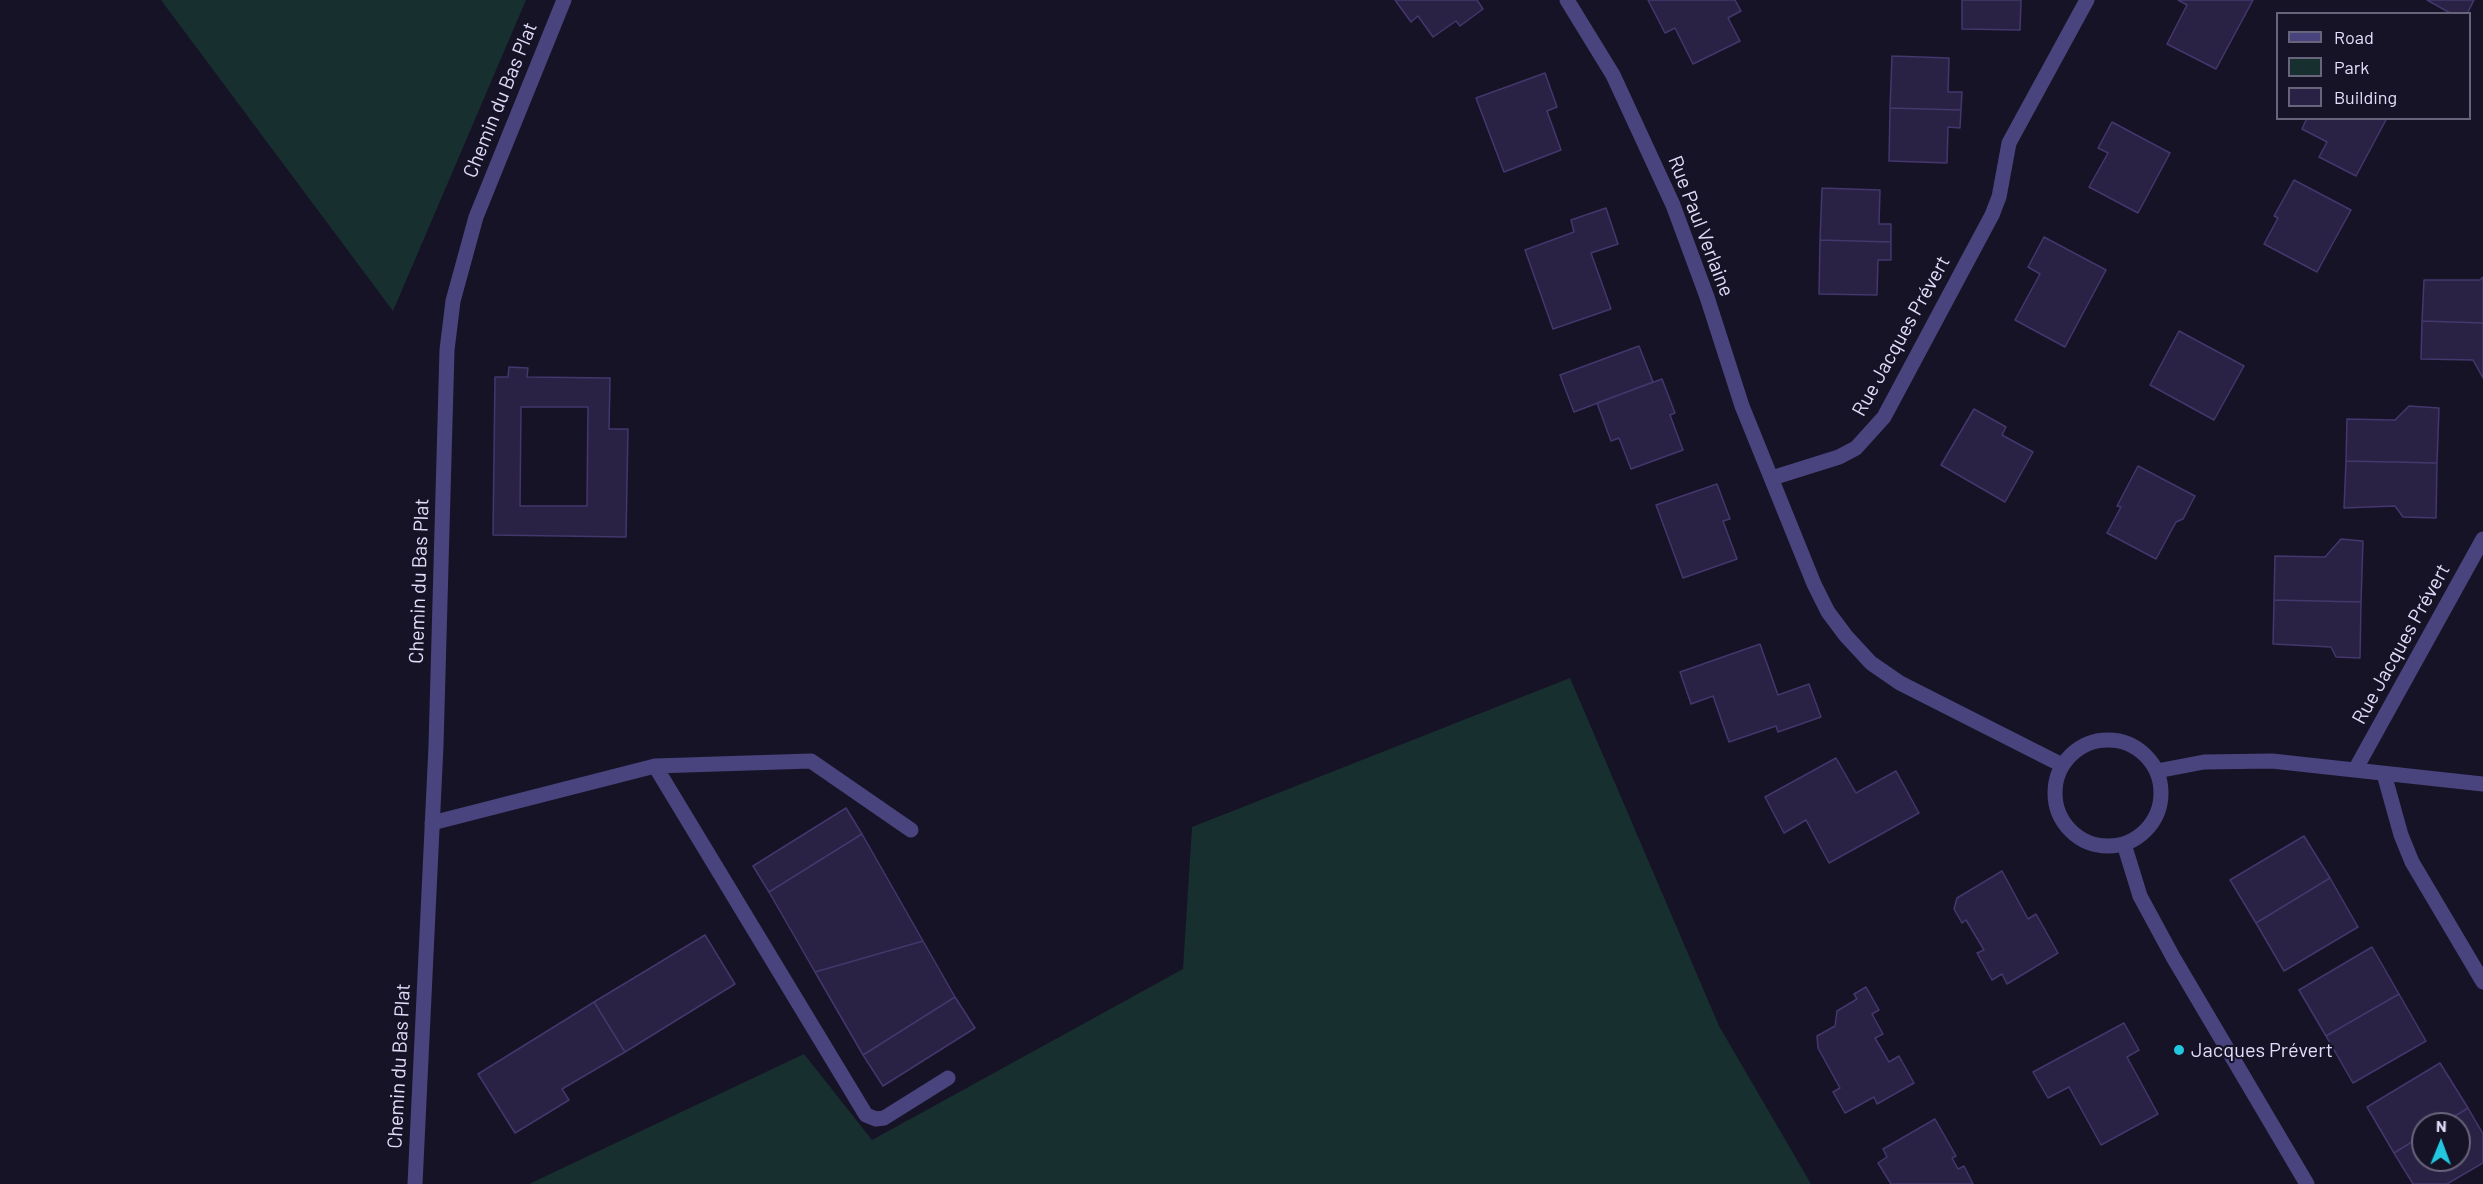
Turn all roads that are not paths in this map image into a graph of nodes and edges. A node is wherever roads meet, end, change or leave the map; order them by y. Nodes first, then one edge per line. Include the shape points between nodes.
1 (564, 0) edge
2 (1567, 0) edge
3 (2087, 0) edge
4 (1772, 478) junction
5 (2483, 538) edge
6 (2062, 765) junction
7 (655, 766) junction
8 (2355, 770) junction
9 (2157, 771) junction
10 (2385, 774) junction
11 (2483, 784) edge
12 (432, 823) junction
13 (910, 830) dead end
14 (2124, 844) junction
15 (2483, 982) edge
16 (948, 1078) dead end
17 (415, 1184) edge
18 (2307, 1184) edge

1 - 12 street, Chemin du Bas Plat via 476,217 453,301 445,385
2 - 4 street, Rue Paul Verlaine via 1613,75 1673,205 1742,406
3 - 4 street, Rue Jacques Prévert via 2008,143 1992,215 1884,417 1856,448 1839,458
4 - 6 street via 1828,612 1871,663 1900,683
5 - 8 street, Rue Jacques Prévert
6 - 9 street via 2083,746 2111,740 2138,748
6 - 14 street via 2054,796 2066,825 2092,844
7 - 12 street
7 - 13 street via 811,761
7 - 16 street via 866,1115 884,1118
8 - 9 street via 2237,760
8 - 10 street
9 - 14 street via 2161,793 2157,814 2149,827
10 - 11 street
10 - 15 street via 2412,862
12 - 17 street, Chemin du Bas Plat
14 - 18 street via 2146,907

